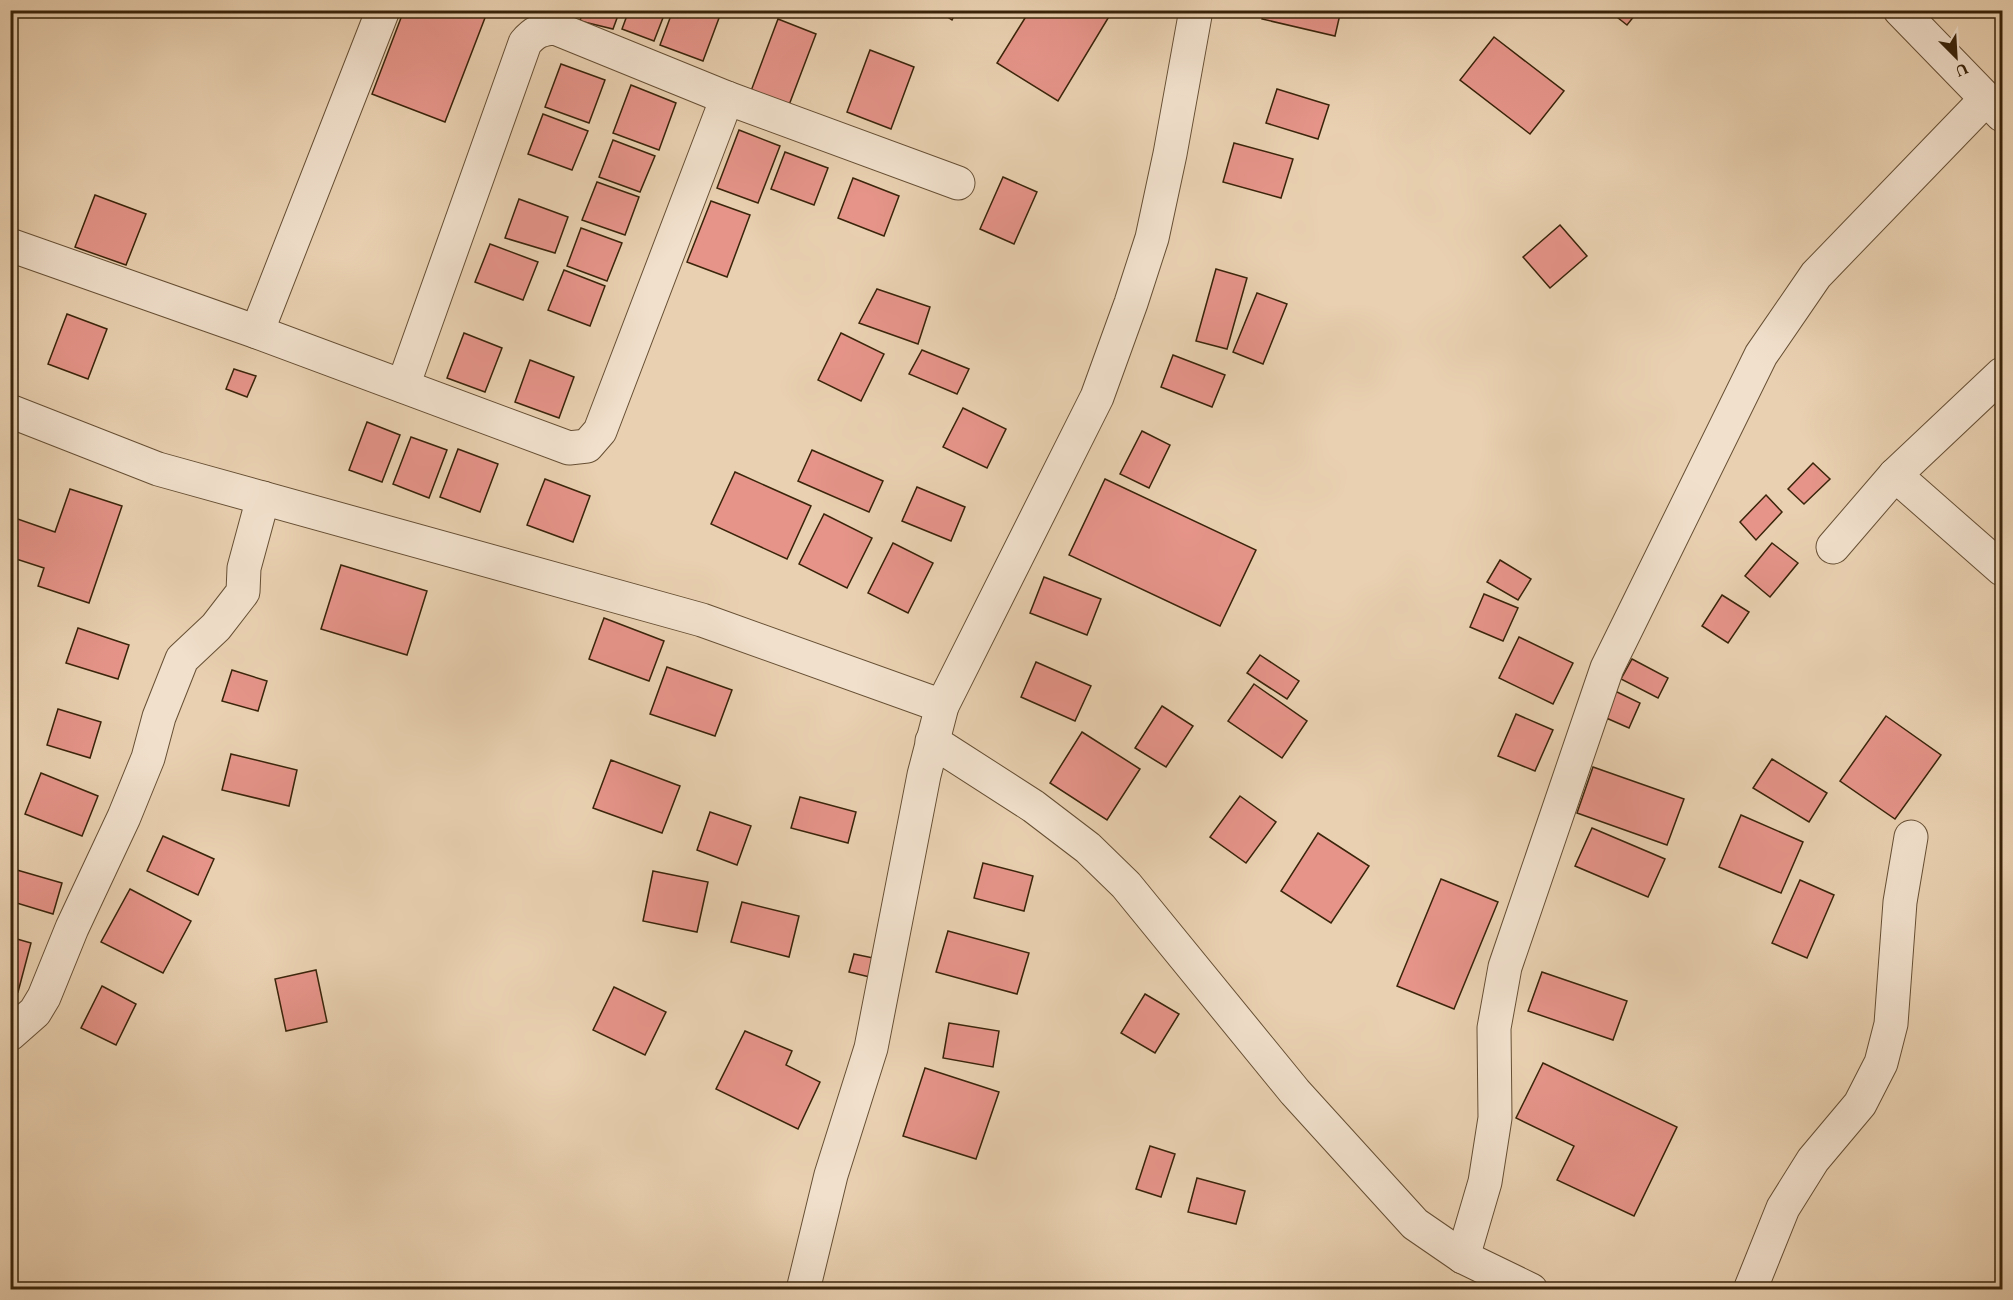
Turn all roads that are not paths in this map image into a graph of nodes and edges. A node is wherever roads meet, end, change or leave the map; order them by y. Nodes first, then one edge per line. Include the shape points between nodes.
1 (383, 10) edge
2 (1196, 10) edge
3 (1900, 10) edge
4 (727, 98) junction
5 (1994, 107) edge
6 (958, 183) dead end
7 (10, 245) edge
8 (257, 332) junction
9 (2002, 376) edge
10 (403, 386) junction
11 (10, 411) edge
12 (1895, 475) junction
13 (263, 498) junction
14 (1833, 547) dead end
15 (2002, 569) edge
16 (942, 706) junction
17 (932, 741) junction
18 (1911, 837) dead end
19 (10, 1034) edge
20 (1463, 1257) junction
21 (803, 1290) edge
22 (1531, 1290) edge
23 (1750, 1290) edge

1 - 8 street
2 - 16 street via 1152,237 1109,365 1097,397
3 - 5 street
4 - 6 street
4 - 10 street via 595,440 587,446 569,448
4 - 10 street via 555,28 532,34 521,53
5 - 20 street via 1816,275 1761,355 1608,668 1505,967 1494,1028 1495,1118 1485,1182
7 - 8 street
8 - 10 street
9 - 12 street
11 - 13 street via 158,469
12 - 14 street
12 - 15 street
13 - 16 street via 702,620
13 - 19 street via 244,568 243,592 216,627 182,659 124,817 44,997 35,1012
16 - 17 street
17 - 20 street via 1033,806 1088,848 1118,877 1295,1092 1398,1206 1432,1238
17 - 21 street via 871,1048 831,1175
18 - 23 street via 1900,902 1891,1024 1881,1063 1860,1104 1813,1160 1784,1208
20 - 22 street

